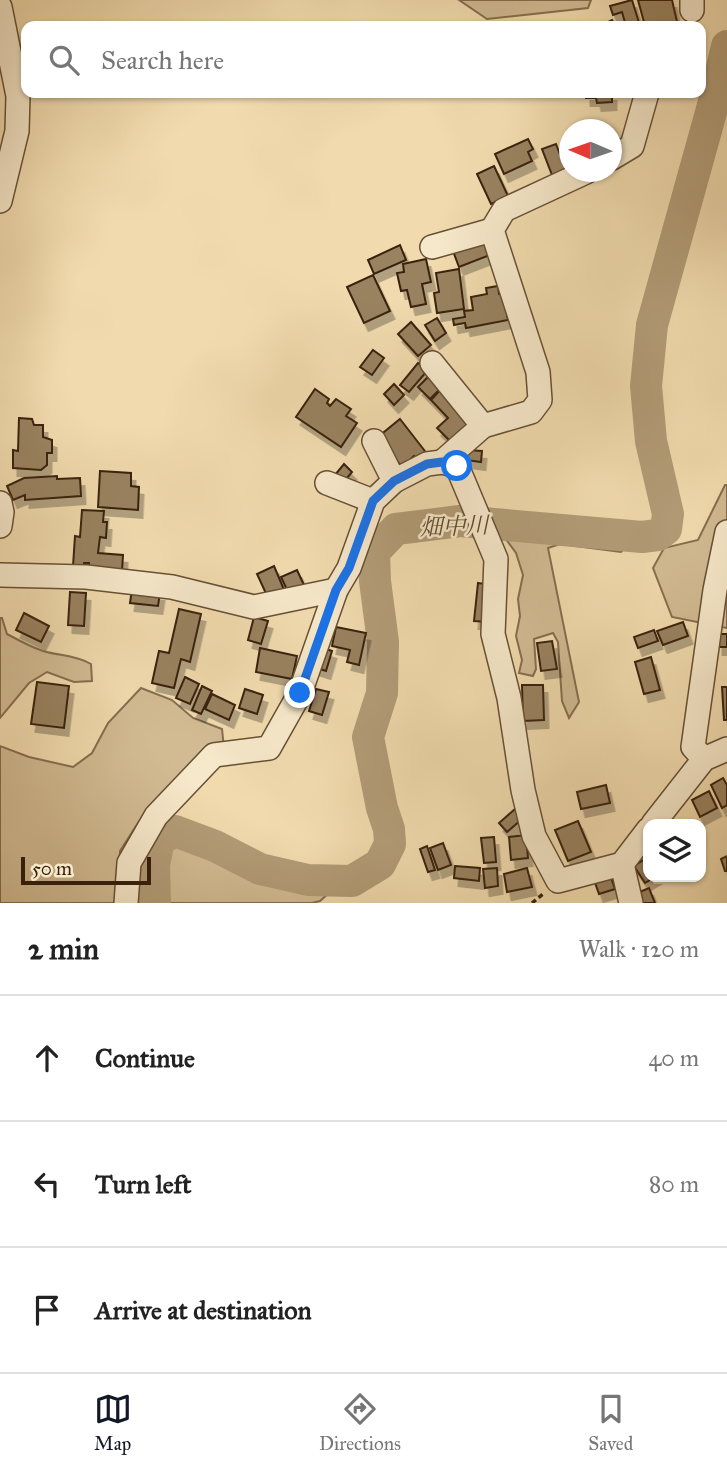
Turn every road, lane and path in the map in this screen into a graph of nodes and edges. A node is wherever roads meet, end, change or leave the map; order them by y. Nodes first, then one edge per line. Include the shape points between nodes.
1 (0, 7) edge
2 (646, 98) edge
3 (622, 152) edge
4 (564, 182) edge
5 (0, 201) edge
6 (492, 230) junction
7 (432, 247) dead end
8 (432, 363) dead end
9 (483, 426) junction
10 (374, 441) dead end
11 (442, 462) junction
12 (394, 481) junction
13 (327, 482) dead end
14 (373, 501) junction
15 (0, 503) edge
16 (0, 526) edge
17 (727, 532) edge
18 (0, 575) edge
19 (336, 590) junction
20 (727, 749) edge
21 (704, 759) junction
22 (657, 819) edge
23 (643, 837) edge
24 (622, 864) junction
25 (126, 903) edge
26 (631, 903) edge

1 - 5 street via 18,96 16,131
2 - 3 street via 632,146
4 - 6 street via 504,210
6 - 7 street
6 - 9 street via 538,372 540,400 531,412
8 - 9 street
9 - 11 street
10 - 12 street
11 - 12 street via 427,464
11 - 24 street via 457,466 496,559 494,634 534,836 558,881
12 - 14 street
13 - 14 street
14 - 19 street via 349,568
15 - 16 street
17 - 21 street via 693,747
18 - 19 street via 86,577 172,587 254,607
19 - 25 street via 300,693 269,748 214,755 156,816 129,863
20 - 21 street
21 - 22 street
23 - 24 street
24 - 26 street

